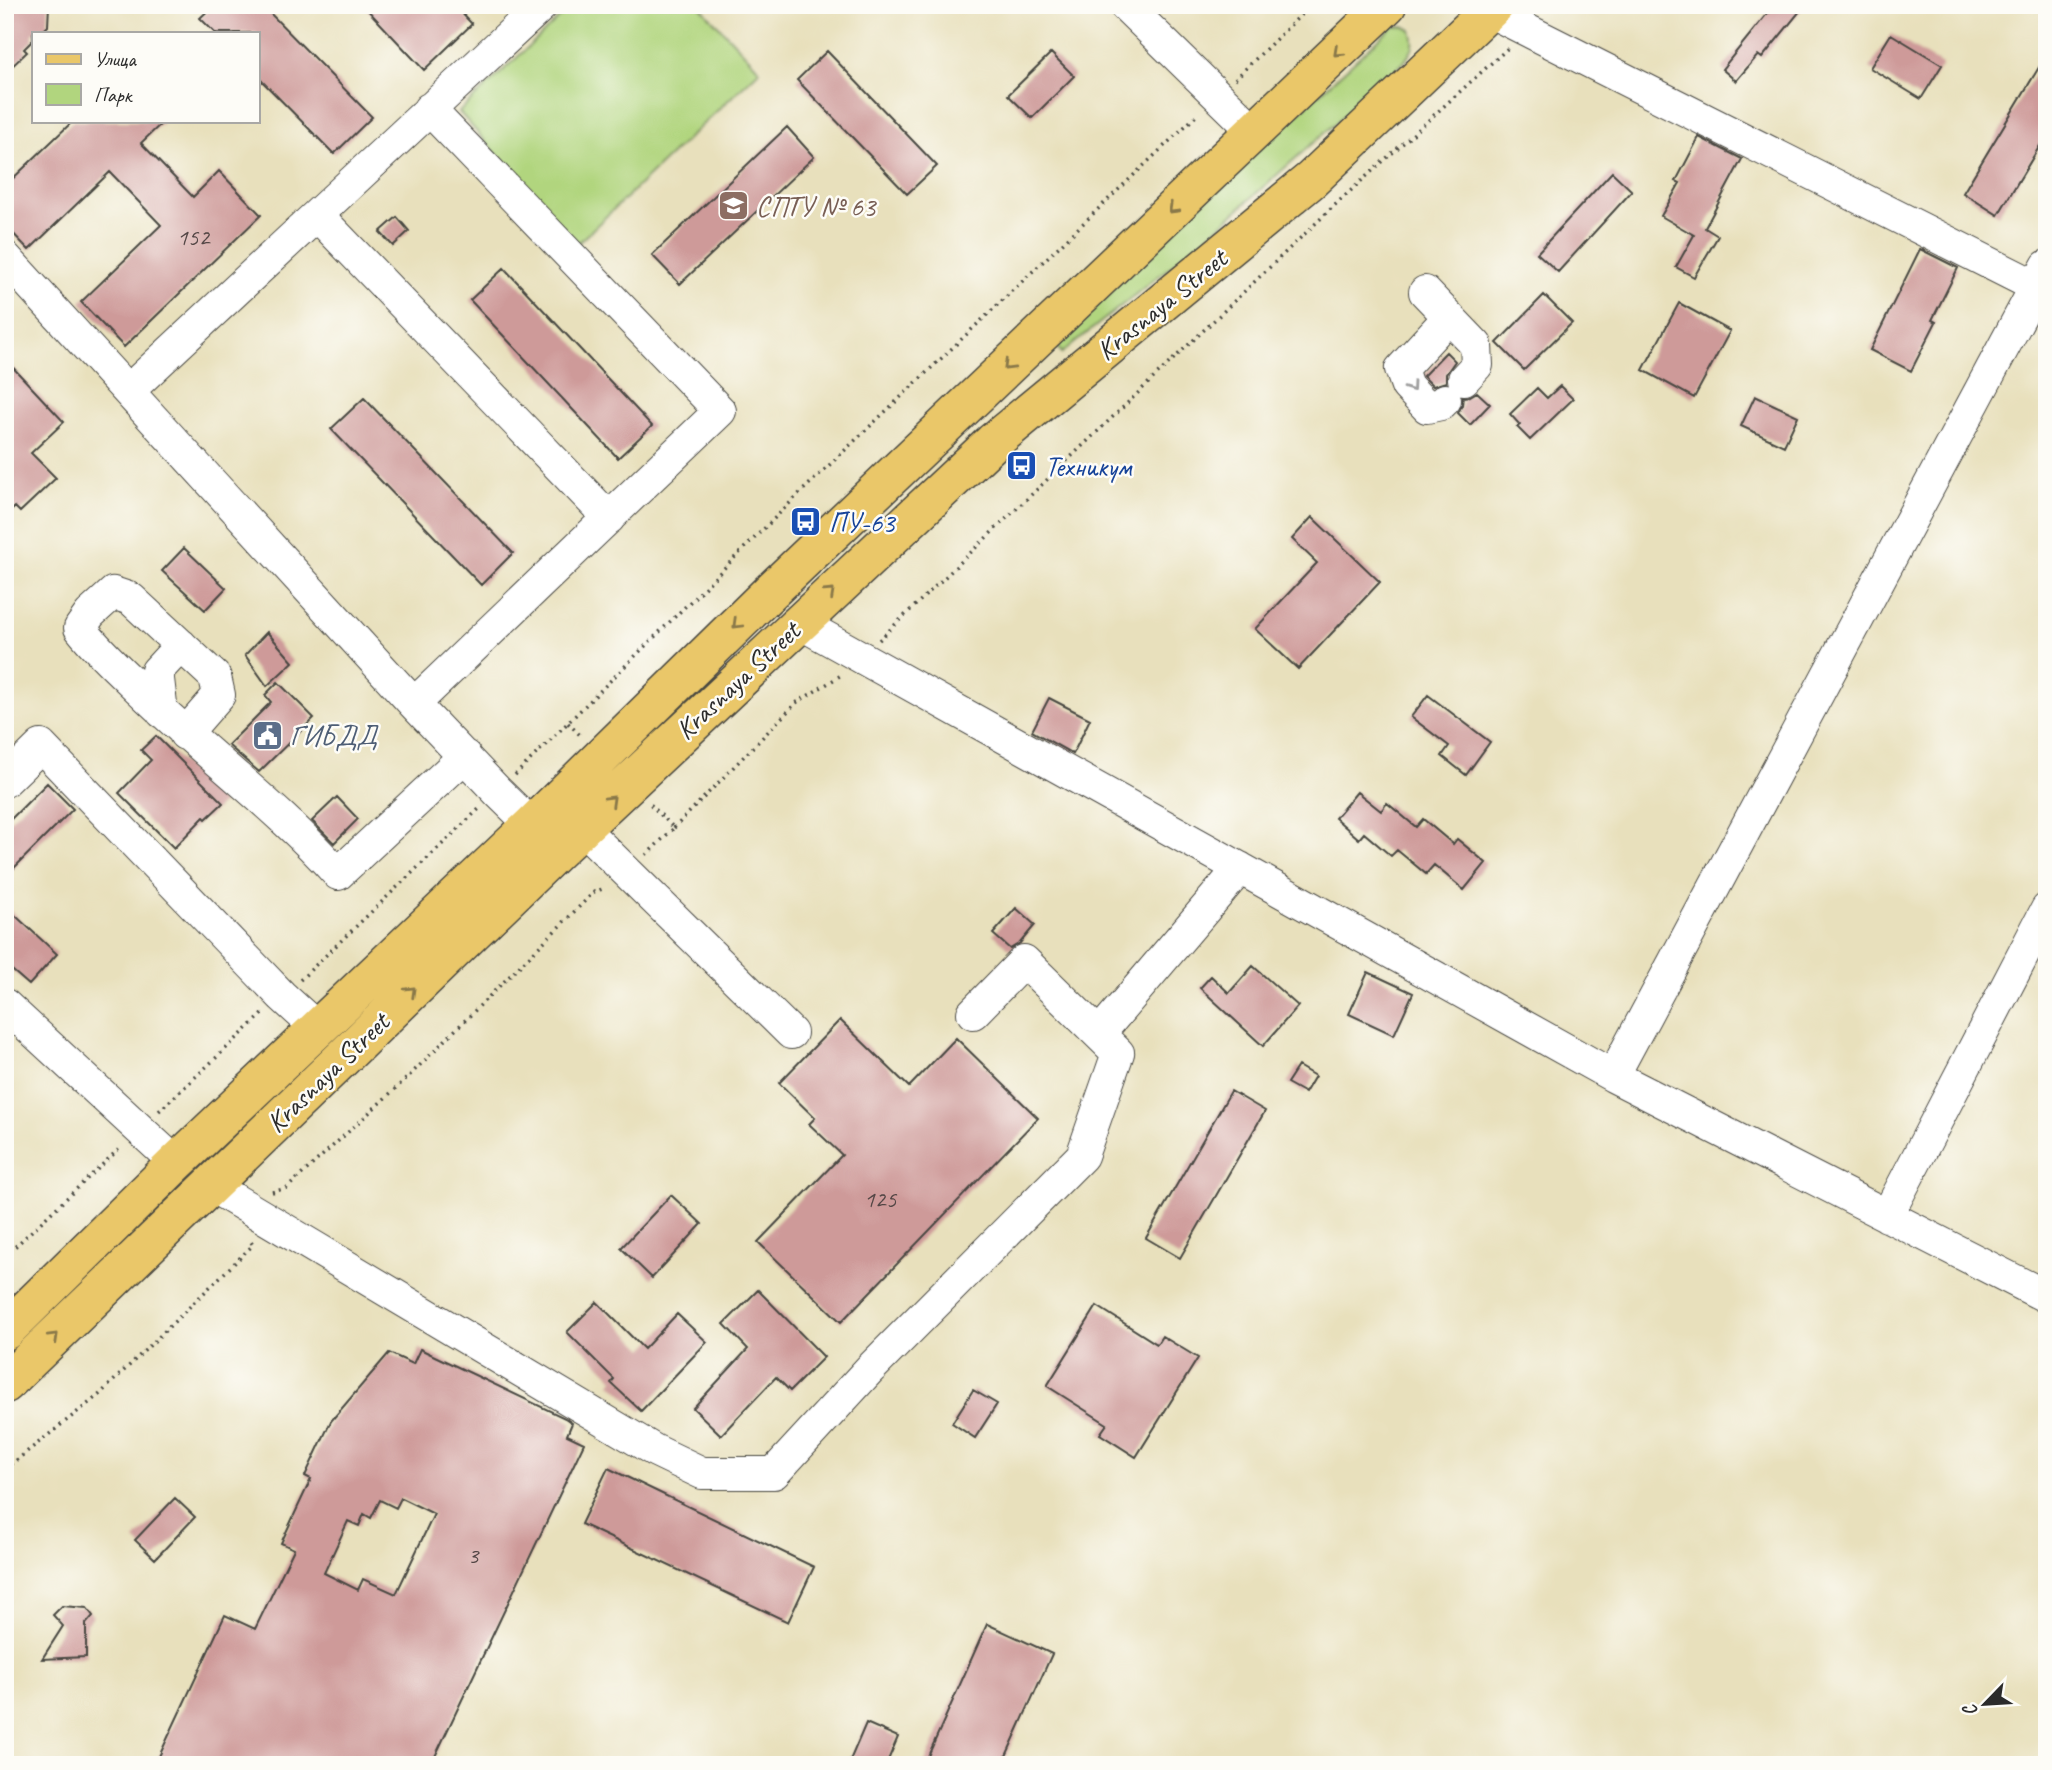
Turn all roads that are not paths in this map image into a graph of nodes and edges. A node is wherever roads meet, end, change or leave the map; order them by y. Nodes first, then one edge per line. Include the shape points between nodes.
1 (541, 5) edge
2 (1125, 5) edge
3 (1387, 5) edge
4 (1488, 7) edge
5 (429, 109) junction
6 (1254, 131) junction
7 (317, 215) junction
8 (5, 257) edge
9 (2043, 282) edge
10 (1425, 292) dead end
11 (1449, 317) junction
12 (128, 391) junction
13 (609, 518) junction
14 (798, 622) junction
15 (181, 645) junction
16 (414, 704) junction
17 (162, 712) junction
18 (185, 734) junction
19 (465, 756) junction
20 (5, 781) edge
21 (557, 834) junction
22 (1240, 868) junction
23 (2047, 909) edge
24 (5, 1005) edge
25 (973, 1013) dead end
26 (317, 1028) junction
27 (791, 1033) dead end
28 (1099, 1034) junction
29 (1613, 1076) junction
30 (176, 1163) junction
31 (210, 1185) junction
32 (1887, 1216) junction
33 (2047, 1297) edge
34 (5, 1331) edge
35 (5, 1384) edge

1 - 5 street
2 - 6 street
3 -> 6 main road, Krasnaya Street
4 - 9 street
14 -> 4 main road, Krasnaya Street via 993,442 1311,180
5 - 7 street
5 - 13 street via 720,411
6 -> 21 main road, Krasnaya Street via 602,756
7 - 12 street
7 - 13 street
8 - 12 street
9 - 29 street
10 - 11 street
11 -> 11 street via 1401,369 1407,386 1427,407 1441,404 1477,365 1476,345
12 - 16 street
13 - 16 street
21 -> 14 main road, Krasnaya Street via 629,783
14 - 22 street
15 - 17 street via 157,671
15 - 17 street via 131,599 113,593 80,628
15 - 18 street via 215,677 219,695
16 - 19 street
17 - 18 street
18 - 19 street via 338,874
19 - 21 street via 498,792
20 - 26 street via 41,746
21 - 26 main road, Krasnaya Street
21 - 27 street via 628,873
31 -> 21 main road, Krasnaya Street
22 - 28 street
22 - 29 street
23 - 32 street
24 - 30 street
25 - 28 street via 1024,961
26 - 30 main road, Krasnaya Street
28 - 31 street via 1118,1053 1082,1156 869,1370 774,1473 702,1473 654,1450
29 - 32 street
30 - 34 main road, Krasnaya Street
35 -> 31 main road, Krasnaya Street
32 - 33 street

